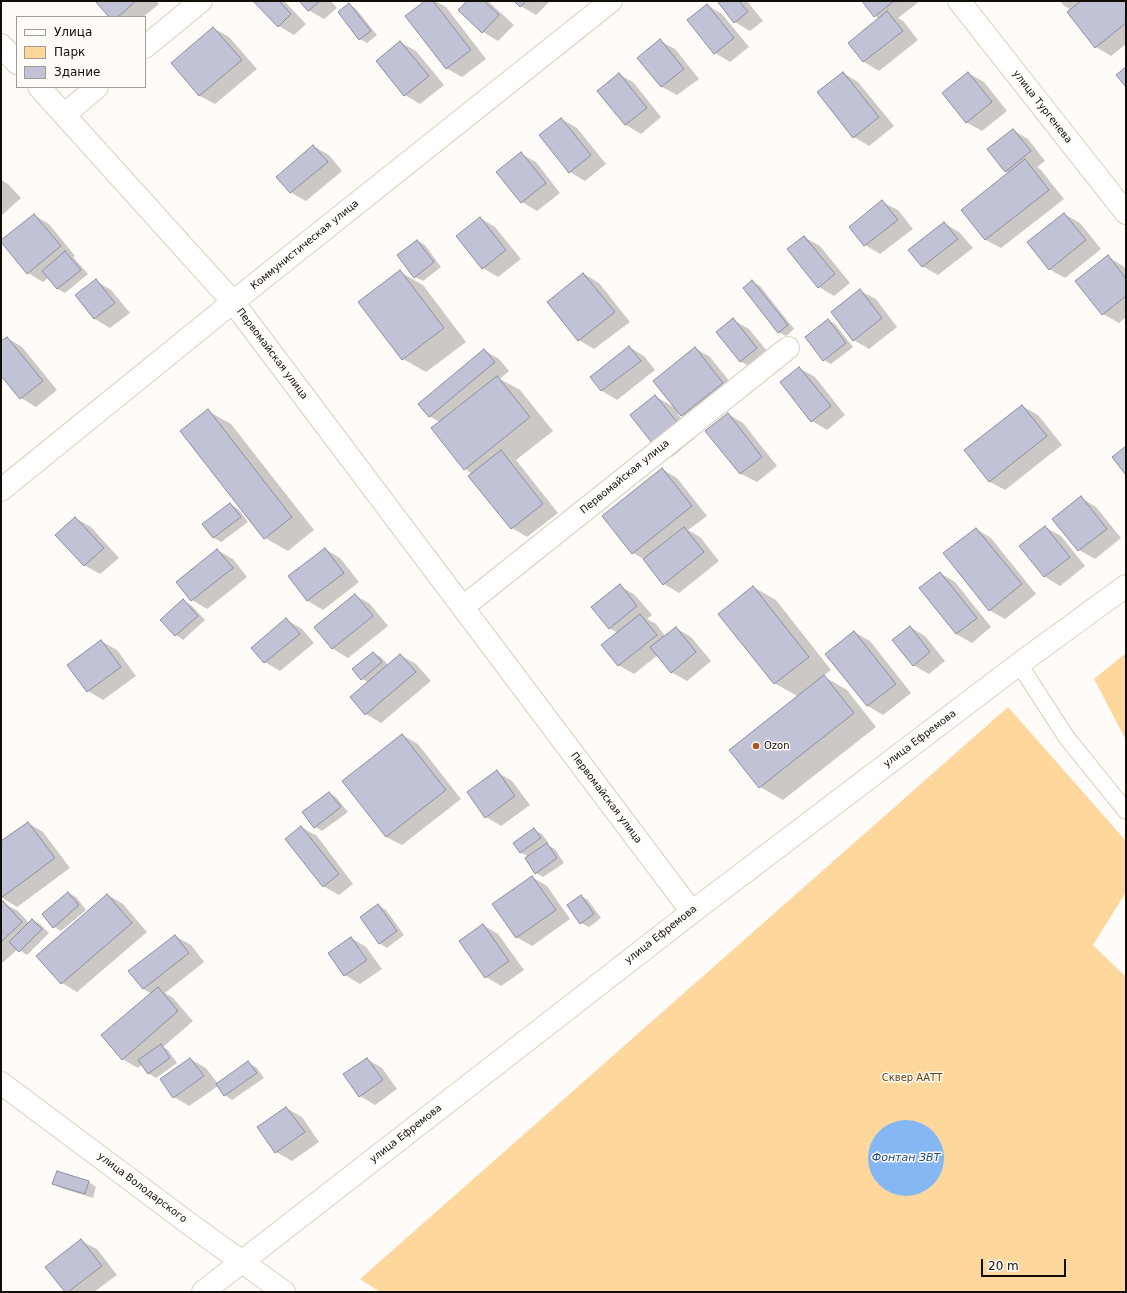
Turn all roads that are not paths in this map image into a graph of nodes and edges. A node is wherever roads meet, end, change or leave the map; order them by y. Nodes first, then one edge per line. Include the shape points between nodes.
1 (201, 1) edge
2 (611, 1) edge
3 (959, 1) edge
4 (1, 45) edge
5 (146, 46) edge
6 (16, 62) edge
7 (40, 88) edge
8 (96, 88) edge
9 (64, 115) junction
10 (1126, 213) edge
11 (233, 302) junction
12 (788, 348) dead end
13 (1, 490) edge
14 (1126, 586) edge
15 (463, 607) junction
16 (1019, 664) junction
17 (1126, 811) edge
18 (692, 912) junction
19 (1, 1083) edge
20 (241, 1262) junction
21 (203, 1292) edge
22 (284, 1292) edge

1 - 5 street
2 - 11 street, Коммунистическая улица
3 - 10 street, улица Тургенева
4 - 6 street
7 - 9 street, Первомайская улица
8 - 9 street
9 - 11 street, Первомайская улица
11 - 13 street, Коммунистическая улица
11 - 15 street, Первомайская улица
12 - 15 street, Первомайская улица
14 - 16 street, улица Ефремова
15 - 18 street, Первомайская улица
16 - 17 lane via 1067,738
16 - 18 street, улица Ефремова
18 - 20 street, улица Ефремова
19 - 20 street, улица Володарского
20 - 21 street, улица Ефремова
20 - 22 street, улица Володарского

